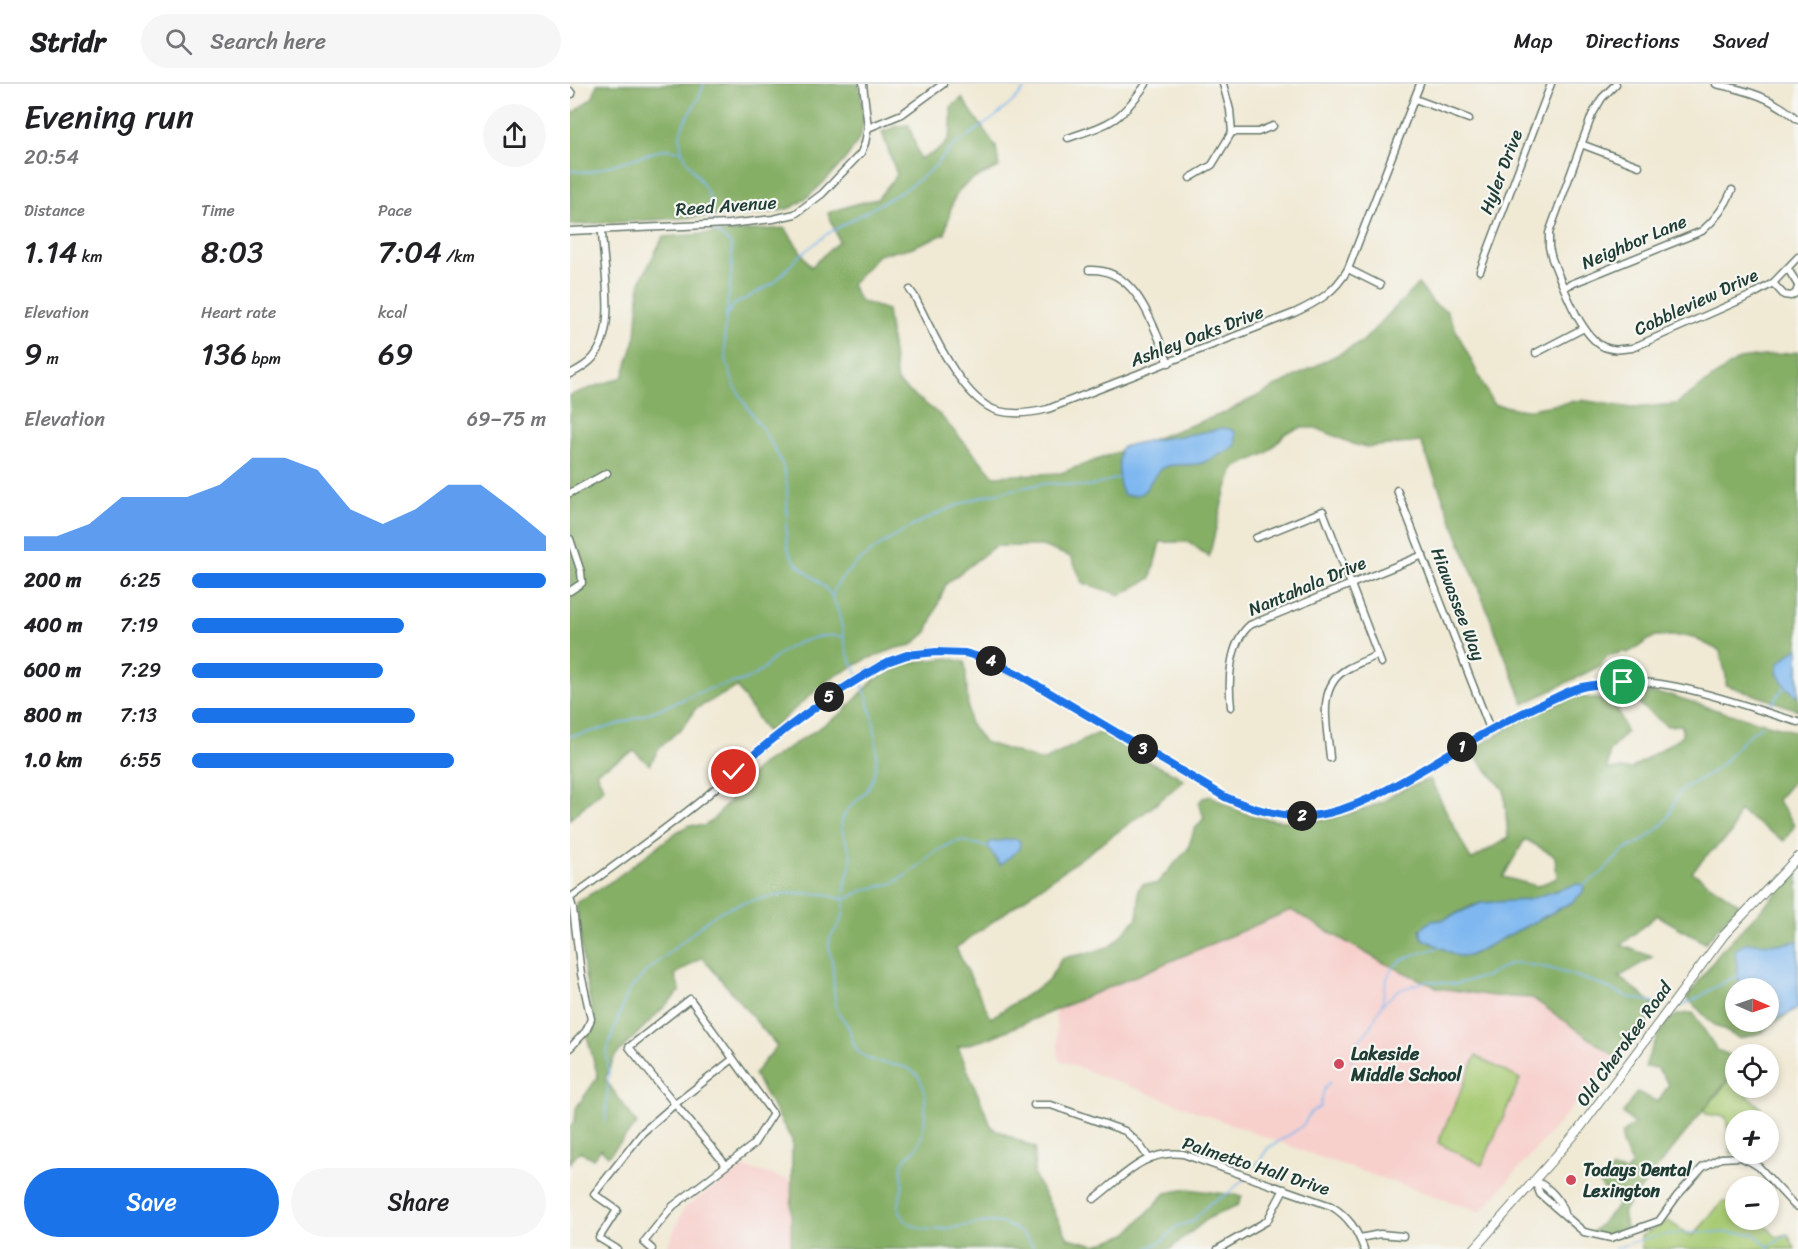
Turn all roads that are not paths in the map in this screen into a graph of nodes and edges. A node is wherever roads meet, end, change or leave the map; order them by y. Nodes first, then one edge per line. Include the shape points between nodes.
1 (863, 84) edge
2 (943, 84) edge
3 (1146, 84) edge
4 (1223, 84) edge
5 (1420, 84) edge
6 (1551, 84) edge
7 (1617, 84) edge
8 (1716, 84) edge
9 (1736, 86) edge
10 (1415, 99) junction
11 (1469, 119) dead end
12 (1798, 120) edge
13 (1273, 126) dead end
14 (868, 128) junction
15 (1232, 132) junction
16 (1068, 138) dead end
17 (1581, 144) junction
18 (1639, 166) dead end
19 (1190, 178) dead end
20 (1732, 190) dead end
21 (602, 229) junction
22 (570, 231) edge
23 (1798, 256) edge
24 (1348, 269) junction
25 (1788, 269) junction
26 (1089, 270) dead end
27 (1480, 271) dead end
28 (1773, 283) junction
29 (1380, 285) dead end
30 (1798, 286) edge
31 (1564, 288) junction
32 (910, 290) dead end
33 (1584, 328) junction
34 (1536, 353) dead end
35 (1168, 363) junction
36 (570, 374) edge
37 (607, 473) dead end
38 (1397, 490) dead end
39 (570, 493) edge
40 (1256, 538) dead end
41 (570, 539) edge
42 (1423, 555) junction
43 (1350, 584) junction
44 (570, 591) edge
45 (1377, 655) junction
46 (1381, 663) dead end
47 (1231, 707) dead end
48 (1798, 722) edge
49 (1491, 729) junction
50 (1330, 758) dead end
51 (1798, 857) edge
52 (570, 898) edge
53 (570, 1048) edge
54 (733, 1059) junction
55 (675, 1104) junction
56 (1034, 1105) dead end
57 (1148, 1157) junction
58 (726, 1166) junction
59 (1535, 1181) junction
60 (1284, 1189) junction
61 (1094, 1199) dead end
62 (1798, 1207) edge
63 (1403, 1236) dead end
64 (1360, 1238) junction
65 (1226, 1247) edge
66 (617, 1249) edge
67 (652, 1249) edge
68 (1218, 1249) edge
69 (1364, 1249) edge
70 (1474, 1249) edge

1 - 14 street, Reed Avenue
2 - 14 street via 902,114
3 - 16 street via 1117,118
4 - 15 street
5 - 10 street, Ashley Oaks Drive
6 - 27 street, Hyler Drive
7 - 17 street, Cobbleview Drive via 1598,103
8 - 9 street
9 - 12 street via 1774,102
10 - 11 street
10 - 24 street, Ashley Oaks Drive
13 - 15 street via 1258,132
14 - 21 street, Reed Avenue via 856,159 822,194 800,211 782,218
15 - 19 street via 1212,165
17 - 18 street
17 - 31 street, Cobbleview Drive via 1549,233 1550,254
20 - 31 street, Neighbor Lane via 1720,213 1701,231
21 - 22 street, Reed Avenue
21 - 36 street via 605,334 592,359
23 - 25 street, Cobbleview Drive
24 - 29 street
24 - 35 street, Ashley Oaks Drive via 1319,302
25 - 28 street, Cobbleview Drive
25 - 30 street
26 - 35 street via 1108,271 1136,293
28 - 30 street via 1784,295 1791,296
28 - 33 street, Cobbleview Drive via 1632,348 1605,347
31 - 33 street, Cobbleview Drive
32 - 35 street, Ashley Oaks Drive via 954,371 979,400 998,411 1048,409
33 - 34 street
37 - 39 street
38 - 42 street, Hiawassee Way
40 - 43 street via 1323,512
41 - 44 street via 582,583
42 - 43 street, Nantahala Drive
42 - 49 street, Hiawassee Way
43 - 45 street
43 - 47 street, Nantahala Drive via 1244,630 1233,658
45 - 46 street
45 - 50 street via 1340,674 1329,690 1326,710
48 - 49 street via 1680,687 1623,682 1575,689
49 - 52 street via 1364,800 1320,814 1287,816 1240,804 1213,791 1018,674 981,657 953,652 921,653 896,658 844,688
51 - 59 street, Old Cherokee Road via 1724,935 1604,1097
52 - 53 street via 591,1019
54 - 55 street
54 - 55 street via 690,999 629,1047
54 - 58 street via 773,1114 753,1145
55 - 58 street
55 - 66 street via 643,1132 594,1194 616,1210 599,1238
56 - 57 street via 1051,1106 1125,1131
57 - 60 street, Palmetto Hall Drive via 1183,1154
57 - 61 street
58 - 67 street via 673,1206 644,1242
59 - 62 street via 1540,1194 1584,1232 1611,1238 1659,1221 1703,1167 1721,1158 1740,1156 1759,1167
59 - 70 street, Old Cherokee Road
60 - 64 street, Palmetto Hall Drive via 1343,1213
60 - 65 street via 1267,1221
63 - 64 street via 1380,1233
64 - 69 street, Palmetto Hall Drive
65 - 68 street

